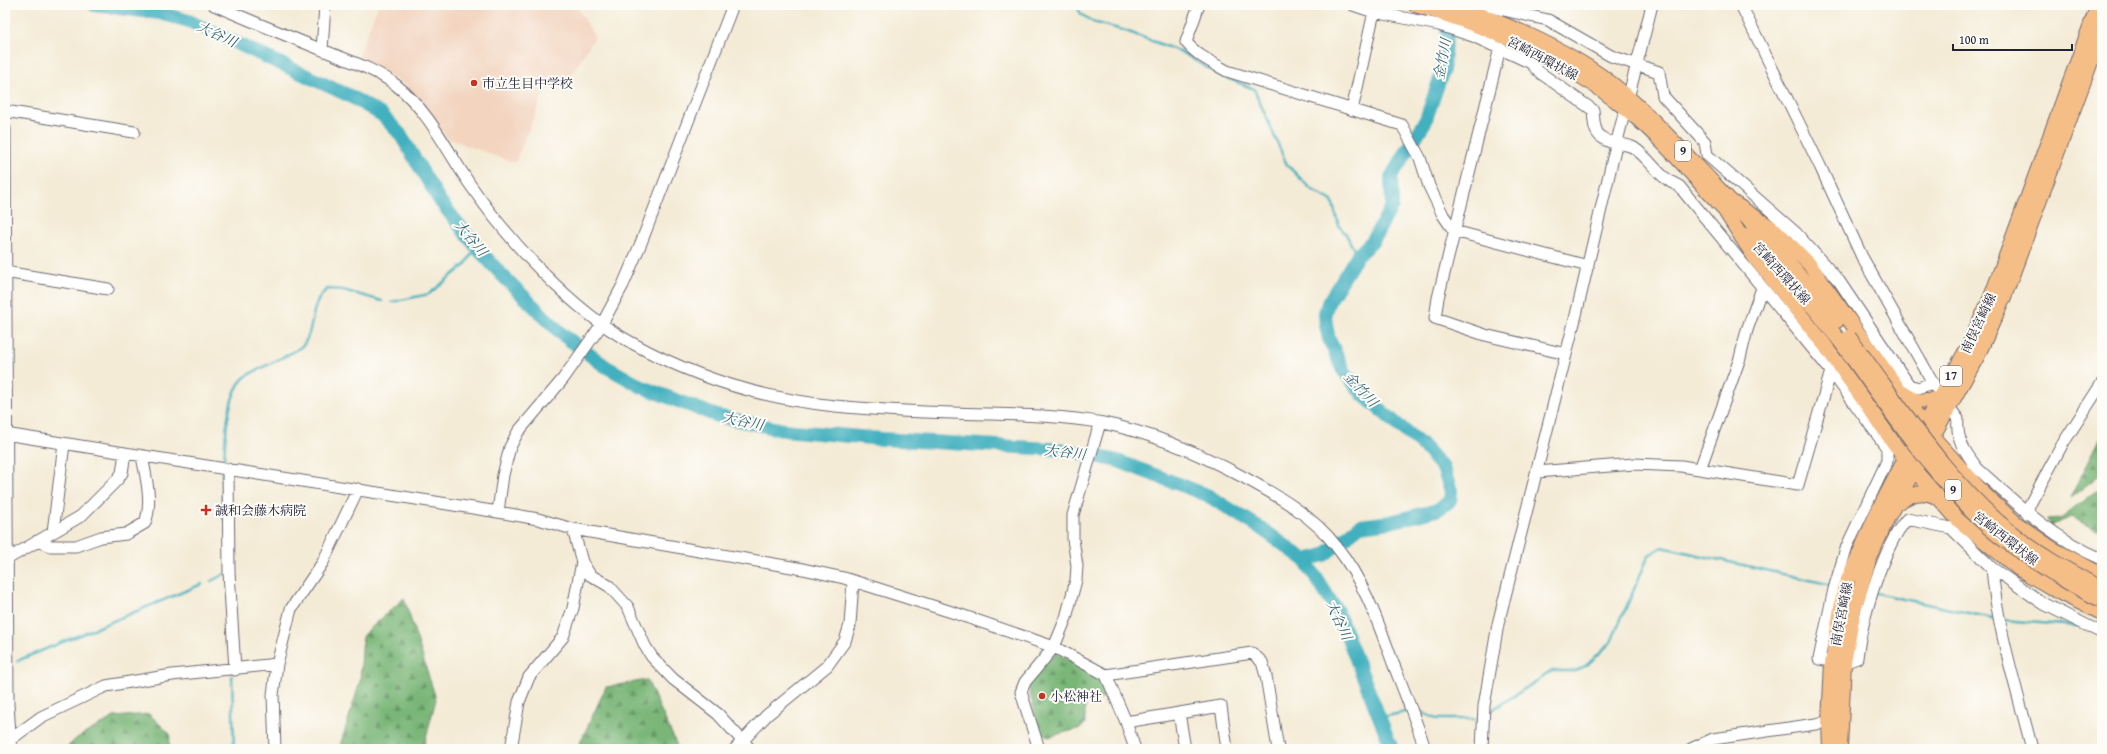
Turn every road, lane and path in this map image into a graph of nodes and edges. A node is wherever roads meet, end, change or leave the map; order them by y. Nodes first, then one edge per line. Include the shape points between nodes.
1 (214, 5) edge
2 (325, 5) edge
3 (733, 5) edge
4 (1199, 5) edge
5 (1353, 5) edge
6 (1415, 5) edge
7 (1453, 5) edge
8 (1652, 5) edge
9 (1741, 5) edge
10 (2098, 5) edge
11 (1374, 12) junction
12 (1480, 18) edge
13 (1439, 19) junction
14 (2102, 32) edge
15 (1500, 48) junction
16 (322, 50) junction
17 (1636, 66) junction
18 (1628, 103) junction
19 (1352, 110) junction
20 (5, 111) edge
21 (5, 129) edge
22 (134, 132) dead end
23 (1616, 145) junction
24 (1728, 205) junction
25 (1454, 231) junction
26 (1588, 266) junction
27 (6, 272) edge
28 (1762, 288) junction
29 (108, 289) dead end
30 (600, 327) junction
31 (1844, 338) junction
32 (1566, 354) junction
33 (1831, 371) junction
34 (1932, 382) junction
35 (2102, 383) edge
36 (1901, 392) junction
37 (1943, 400) junction
38 (1100, 425) junction
39 (1928, 430) junction
40 (6, 434) edge
41 (64, 444) junction
42 (125, 453) junction
43 (142, 456) junction
44 (1909, 464) junction
45 (228, 469) junction
46 (1700, 469) junction
47 (1971, 471) junction
48 (1537, 472) junction
49 (358, 489) junction
50 (1942, 501) junction
51 (1887, 511) junction
52 (498, 512) junction
53 (2028, 514) junction
54 (573, 529) junction
55 (53, 532) junction
56 (37, 541) junction
57 (7, 557) edge
58 (2102, 558) edge
59 (582, 562) junction
60 (1992, 568) junction
61 (2102, 575) edge
62 (853, 581) junction
63 (2102, 588) edge
64 (2102, 600) edge
65 (2102, 613) edge
66 (2102, 632) edge
67 (1054, 647) junction
68 (1838, 662) junction
69 (277, 664) junction
70 (235, 670) junction
71 (1106, 675) junction
72 (1179, 713) junction
73 (1126, 722) junction
74 (1829, 722) junction
75 (9, 744) edge
76 (743, 747) edge
77 (275, 749) edge
78 (511, 749) edge
79 (1039, 749) edge
80 (1135, 749) edge
81 (1185, 749) edge
82 (1227, 749) edge
83 (1278, 749) edge
84 (1425, 749) edge
85 (1482, 749) edge
86 (1691, 749) edge
87 (1830, 749) edge
88 (1840, 749) edge
89 (2032, 749) edge

1 - 16 street
2 - 16 street
3 - 30 street via 641,243 623,285
4 - 19 street via 1186,42 1192,49 1227,71
5 - 11 street
6 - 13 main road, 宮崎西環状線 / 9
7 - 12 main road, 宮崎西環状線 / 9
8 - 17 street
9 - 34 street via 1862,257
10 - 37 main road, 南俣宮崎線 / 17 via 1991,297
11 - 13 street
11 - 19 street
12 - 13 main road, 宮崎西環状線 / 9
12 - 15 street
12 - 17 street via 1548,20 1611,56
12 - 18 main road, 宮崎西環状線 / 9 via 1505,24 1588,66
14 - 37 main road, 南俣宮崎線 / 17 via 2004,297 1978,355
15 - 23 street via 1531,63 1539,72 1593,110 1596,132 1601,138
15 - 25 street
16 - 30 street via 368,68 395,84 415,102 471,186 510,235 546,275
17 - 18 street
17 - 34 street via 1659,72 1663,96 1705,142 1707,155 1796,233 1839,281 1909,385 1918,388
18 - 23 street
18 - 24 main road, 宮崎西環状線 / 9 via 1649,130
19 - 25 street via 1402,126 1420,158 1443,215
20 - 22 street
21 - 27 street
23 - 26 street
23 - 28 street via 1632,147 1641,153 1666,181 1679,186
24 - 31 main road, 宮崎西環状線 / 9 via 1814,308
24 - 36 main road via 1775,230 1810,264
24 - 44 main road via 1756,258 1824,344
25 - 26 street
25 - 32 street via 1435,318 1485,335
26 - 32 street
27 - 29 street
27 - 40 street
28 - 33 street
28 - 46 street
30 - 38 street via 664,360 712,380 797,400 833,406 1038,416
30 - 52 street via 563,379 518,432 510,447
31 - 63 main road, 宮崎西環状線 / 9, bridge via 1938,458 1974,498 2011,533
31 - 64 main road, 宮崎西環状線 / 9, bridge via 1934,469 1972,513 2033,560
32 - 48 street
33 - 46 street via 1798,485
33 - 68 street via 1887,448 1887,461 1847,546 1834,589 1819,659
34 - 37 street
35 - 53 street via 2062,445 2029,506
36 - 37 main road via 1916,401
36 - 39 main road
37 - 39 main road, 南俣宮崎線 / 17
37 - 47 street via 1958,419 1957,429
38 - 67 street via 1073,515 1076,580 1066,618
38 - 84 street via 1122,428 1196,453 1281,498 1327,535 1359,580 1374,610
39 - 44 main road, 南俣宮崎線 / 17
39 - 47 main road
40 - 41 street
40 - 57 street
41 - 42 street
41 - 55 street
42 - 43 street
42 - 55 street via 122,474 117,480 81,516
43 - 45 street
43 - 56 street via 149,513 145,523 126,534 101,537 76,546 50,546
44 - 50 main road
44 - 51 main road, 南俣宮崎線 / 17
44 - 51 main road, 南俣宮崎線 / 17
45 - 49 street
45 - 70 street via 229,572
46 - 48 street via 1634,464
47 - 53 street
47 - 61 main road via 2016,523 2051,548
48 - 85 street via 1498,624 1484,706
49 - 52 street
49 - 69 street via 323,562 291,609
50 - 51 main road via 1931,494 1919,492
50 - 65 main road via 1958,520 2019,569
51 - 68 main road, 南俣宮崎線 / 17 via 1844,589
52 - 54 street via 538,519
53 - 58 street via 2058,536
54 - 59 street
54 - 62 street via 803,569
55 - 56 street
56 - 57 street
57 - 75 street
59 - 76 street via 590,575 609,586 628,606 645,646 662,668 718,714
59 - 78 street via 573,608 563,637 526,683 519,702
60 - 66 street via 2044,604
60 - 68 street via 1951,528 1907,519 1884,562 1867,613 1857,658
60 - 89 street via 1994,595 2003,638
62 - 67 street
62 - 76 street via 850,625 845,641 827,666 767,715
67 - 71 street
67 - 79 street via 1025,682 1021,692
68 - 74 main road, 南俣宮崎線 / 17
68 - 88 main road, 南俣宮崎線 / 17
69 - 70 street
69 - 77 street via 274,695
70 - 75 street via 106,686 41,717
71 - 73 street
71 - 83 street via 1252,653 1262,662 1266,676
72 - 73 street
72 - 81 street
72 - 82 street via 1221,706
73 - 80 street
74 - 86 street via 1713,739
74 - 87 main road, 南俣宮崎線 / 17

